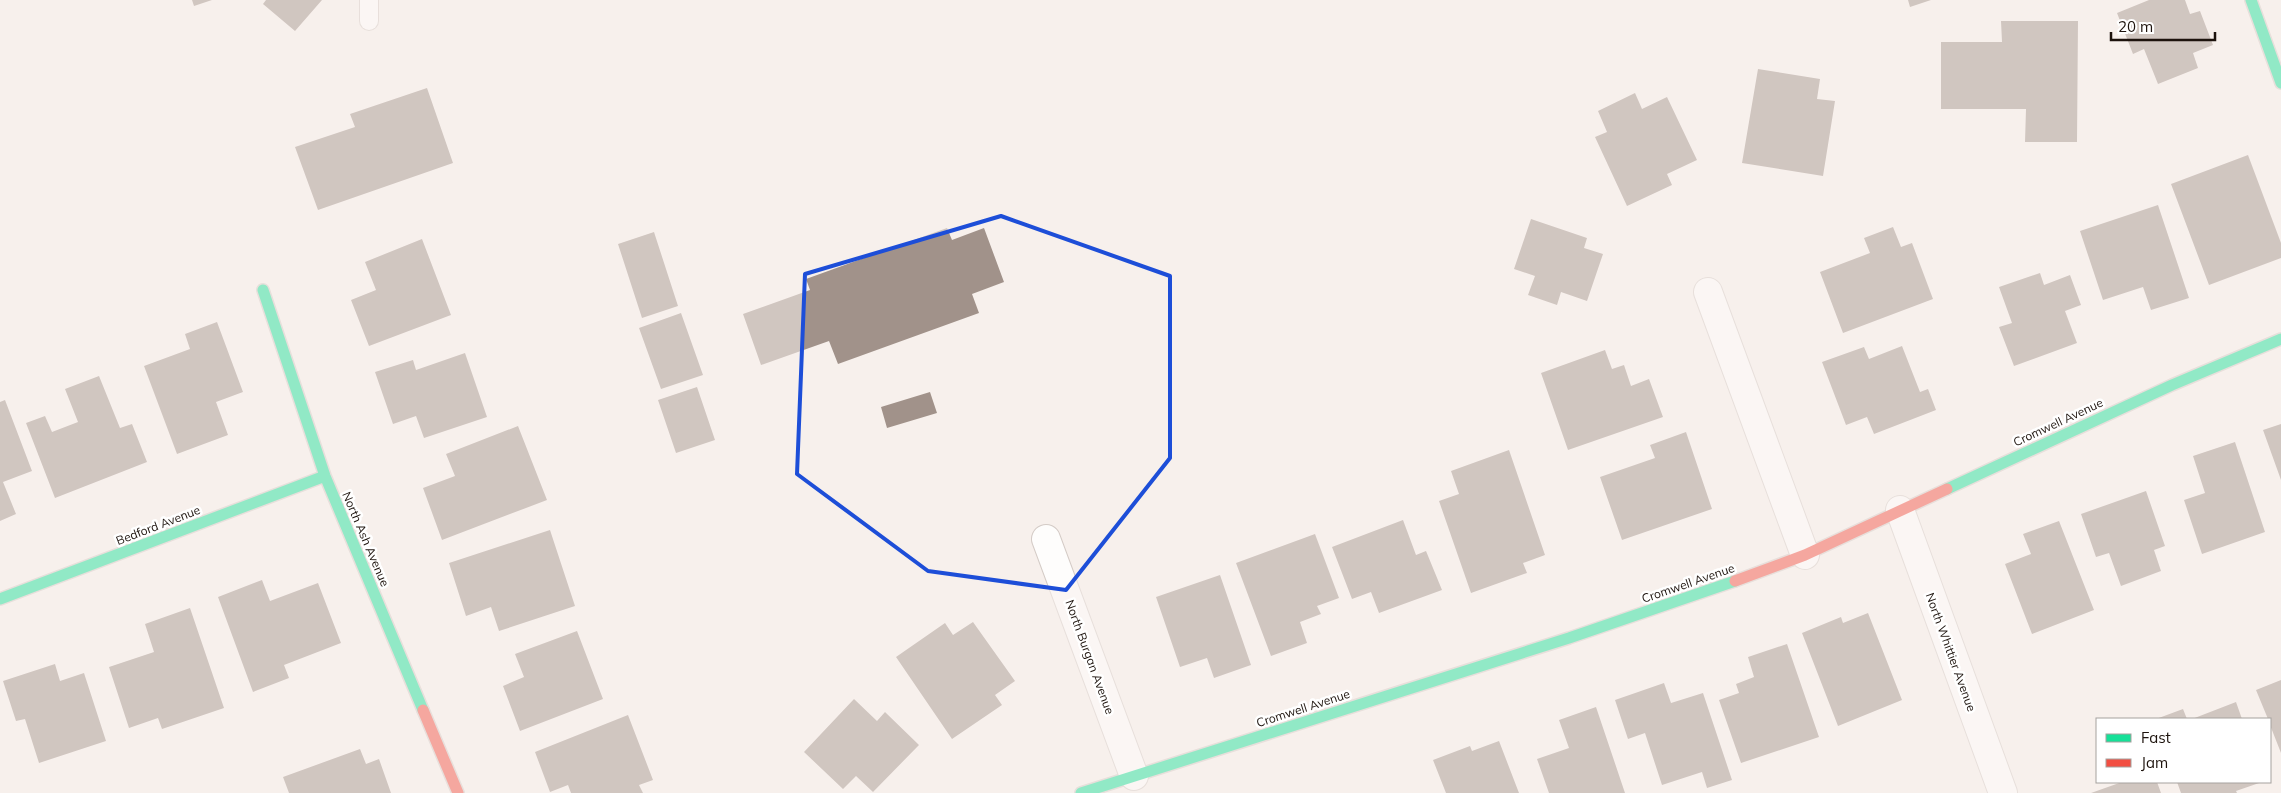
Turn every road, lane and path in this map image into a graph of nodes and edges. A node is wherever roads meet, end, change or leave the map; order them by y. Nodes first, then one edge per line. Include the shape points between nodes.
1 (369, 0) edge
2 (2250, 0) edge
3 (369, 22) dead end
4 (2281, 83) edge
5 (263, 290) dead end
6 (1708, 292) dead end
7 (2281, 339) edge
8 (325, 476) junction
9 (1900, 510) junction
10 (1046, 539) dead end
11 (1805, 554) junction
12 (0, 599) edge
13 (1134, 776) junction
14 (458, 793) edge
15 (1082, 793) edge
16 (2003, 793) edge

1 - 3 lane
2 - 4 street
5 - 8 street, North Ash Avenue
6 - 11 street
7 - 9 street, Cromwell Avenue via 2172,384
8 - 12 street, Bedford Avenue
8 - 14 street, North Ash Avenue
9 - 11 street, Cromwell Avenue
9 - 16 street, North Whittier Avenue
10 - 13 street, North Burgan Avenue
11 - 13 street, Cromwell Avenue via 1723,586 1569,638
13 - 15 street, Cromwell Avenue

